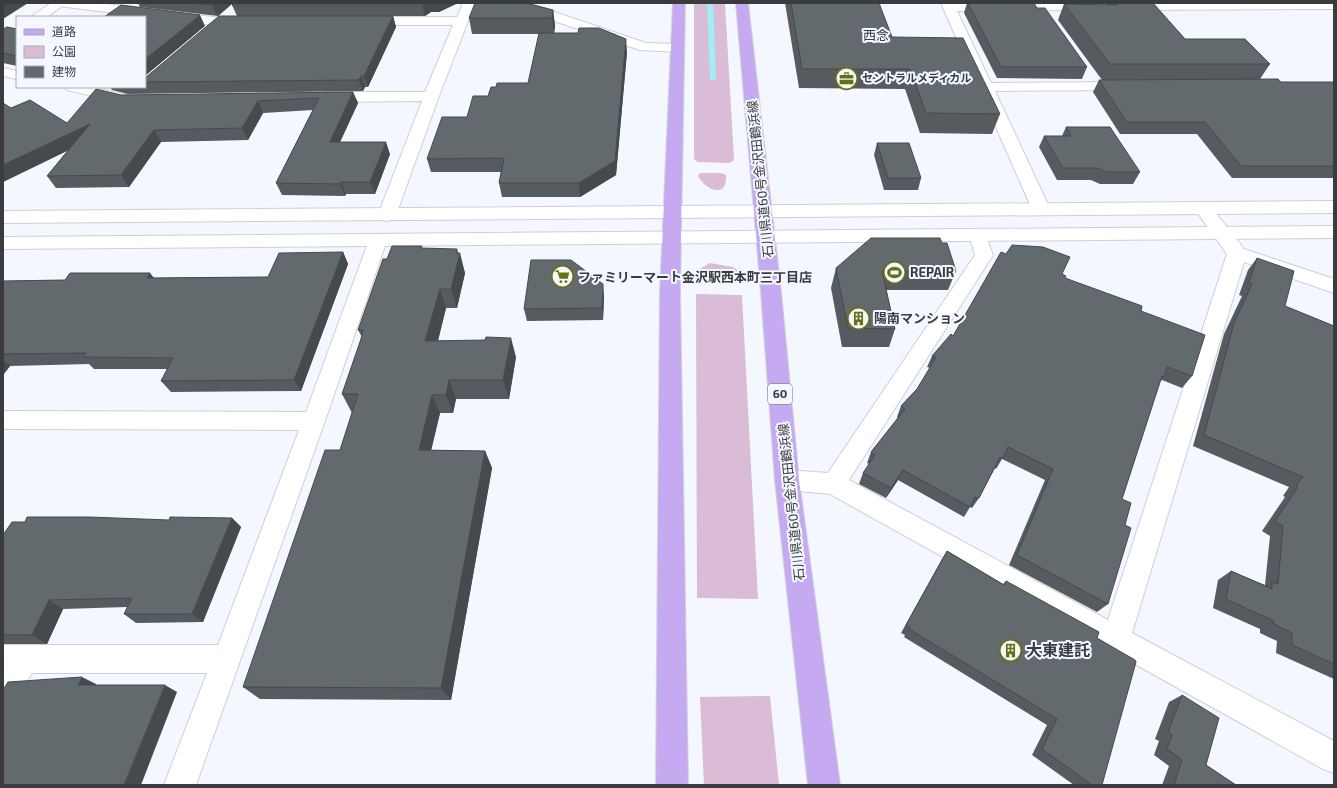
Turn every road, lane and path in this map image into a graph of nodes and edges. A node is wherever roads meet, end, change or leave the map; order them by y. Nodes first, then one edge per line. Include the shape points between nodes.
1 (60, 3) edge
2 (66, 3) edge
3 (469, 3) edge
4 (515, 3) edge
5 (679, 3) edge
6 (742, 3) edge
7 (948, 5) edge
8 (1334, 5) edge
9 (1039, 6) junction
10 (238, 8) dead end
11 (40, 16) edge
12 (1048, 19) edge
13 (353, 21) edge
14 (462, 21) junction
15 (220, 22) junction
16 (259, 22) edge
17 (209, 32) edge
18 (678, 48) junction
19 (3, 72) edge
20 (1087, 74) edge
21 (16, 75) edge
22 (1096, 86) junction
23 (1143, 86) edge
24 (986, 87) junction
25 (78, 88) edge
26 (431, 96) junction
27 (312, 97) edge
28 (133, 98) edge
29 (1334, 207) edge
30 (1204, 208) junction
31 (1041, 209) junction
32 (674, 211) junction
33 (763, 211) junction
34 (387, 215) junction
35 (154, 216) junction
36 (3, 217) edge
37 (1334, 232) edge
38 (1223, 233) junction
39 (978, 235) junction
40 (672, 237) junction
41 (766, 237) junction
42 (378, 240) junction
43 (138, 242) junction
44 (3, 243) edge
45 (1237, 253) junction
46 (1334, 286) edge
47 (3, 420) edge
48 (314, 422) junction
49 (787, 480) junction
50 (834, 484) junction
51 (1116, 639) junction
52 (14, 659) edge
53 (226, 659) junction
54 (3, 695) edge
55 (1334, 758) edge
56 (180, 785) edge
57 (672, 785) edge
58 (824, 785) edge

1 - 11 street
2 - 15 street
3 - 14 street
4 - 18 street via 645,47
5 - 18 main road
6 - 33 main road, 石川県道60号金沢田鶴浜線 / 60
7 - 9 street
7 - 24 street
8 - 9 street
9 - 12 street
10 - 15 street
13 - 14 street
14 - 26 street
15 - 16 street
15 - 17 street
18 - 32 main road
19 - 21 street
20 - 22 street
22 - 23 street
22 - 24 street
24 - 31 street
25 - 28 street
26 - 27 street
26 - 34 street
29 - 30 street
30 - 31 street
30 - 38 street
31 - 33 street
32 - 33 street
32 - 34 street
32 - 40 main road
33 - 41 main road, 石川県道60号金沢田鶴浜線 / 60
34 - 35 street
35 - 36 street
35 - 43 street
37 - 38 street
38 - 39 street
38 - 45 street
39 - 41 street
39 - 50 street via 984,255
40 - 41 street
40 - 42 street
40 - 57 main road
41 - 49 main road, 石川県道60号金沢田鶴浜線 / 60
42 - 43 street
42 - 48 street
43 - 44 street
45 - 46 street
45 - 51 street
47 - 48 street
48 - 53 street
49 - 50 street
49 - 58 main road, 石川県道60号金沢田鶴浜線 / 60
50 - 51 street
51 - 55 street
52 - 53 street
52 - 54 street
53 - 56 street

